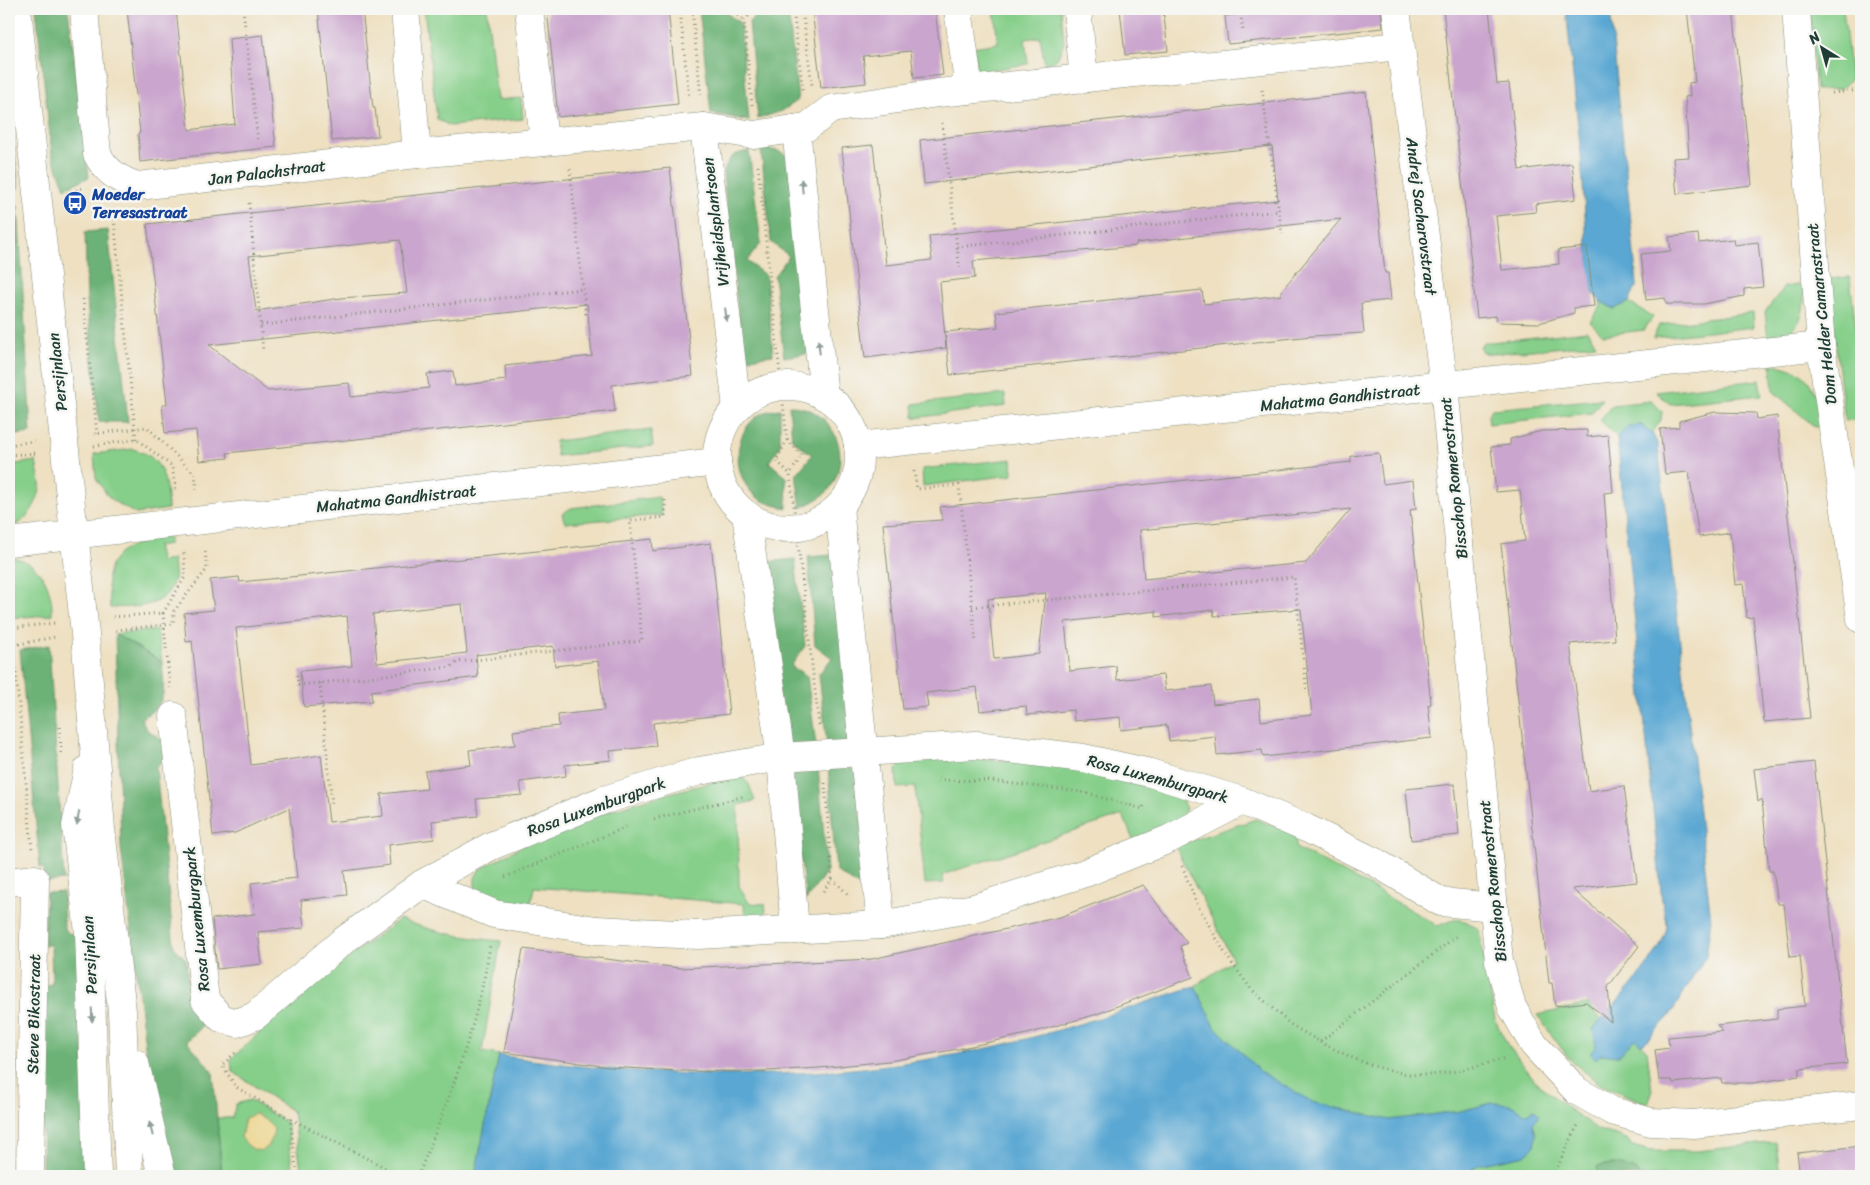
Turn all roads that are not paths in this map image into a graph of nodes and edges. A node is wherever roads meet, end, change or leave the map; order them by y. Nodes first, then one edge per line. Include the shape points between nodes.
1 (17, 9) edge
2 (84, 9) edge
3 (405, 9) edge
4 (530, 9) edge
5 (958, 9) edge
6 (1077, 9) edge
7 (1396, 9) edge
8 (1796, 9) edge
9 (1400, 46) junction
10 (1084, 79) junction
11 (969, 90) junction
12 (807, 125) junction
13 (698, 128) junction
14 (555, 140) junction
15 (417, 154) junction
16 (1821, 346) junction
17 (1444, 386) junction
18 (824, 396) junction
19 (737, 408) junction
20 (858, 446) junction
21 (717, 462) junction
22 (839, 507) junction
23 (746, 514) junction
24 (74, 533) junction
25 (9, 542) edge
26 (1861, 618) edge
27 (173, 716) road end
28 (94, 736) junction
29 (864, 750) junction
30 (781, 757) junction
31 (1242, 801) junction
32 (22, 880) edge
33 (422, 884) junction
34 (1494, 907) junction
35 (881, 925) junction
36 (795, 930) junction
37 (122, 1011) junction
38 (1861, 1105) edge
39 (30, 1176) edge
40 (97, 1176) edge
41 (129, 1176) edge
42 (162, 1176) edge

1 - 24 street, Persijnlaan
2 - 15 street, Jan Palachstraat via 97,154 102,165 123,182 138,186 254,175
3 - 15 street
4 - 14 street
5 - 11 street
6 - 10 street
7 - 9 street, Andrej Sacharovstraat
8 - 16 street, Dom Helder Camarastraat
9 - 10 street
9 - 17 street, Andrej Sacharovstraat
10 - 11 street
11 - 12 street via 831,110
12 - 13 street via 754,135
18 -> 12 street
13 - 14 street, Jan Palachstraat
13 -> 19 street, Vrijheidsplantsoen
14 - 15 street, Jan Palachstraat
16 - 17 street, Mahatma Gandhistraat
16 - 26 street, Dom Helder Camarastraat
17 - 20 street, Mahatma Gandhistraat
17 - 34 street, Bisschop Romerostraat
18 - 19 street via 799,387 782,386 759,393
18 - 20 street via 846,416
19 - 21 street via 722,433
20 - 22 street via 856,479
21 - 23 street via 731,499
21 - 24 street, Mahatma Gandhistraat
22 - 23 street via 813,524 797,527 779,527
22 - 29 street
23 - 30 street
24 - 25 street, Mahatma Gandhistraat
24 - 28 street, Persijnlaan
27 - 33 street, Rosa Luxemburgpark via 205,1000 221,1018 237,1023 255,1016 343,941
28 - 37 street, Persijnlaan
28 -> 40 street, Persijnlaan via 76,826 89,932
29 - 30 street, Rosa Luxemburgpark
29 - 31 street, Rosa Luxemburgpark via 976,745 1083,758 1150,773
29 - 35 street
30 - 33 street, Rosa Luxemburgpark via 699,771 604,800 491,846
30 - 36 street
31 - 34 street, Rosa Luxemburgpark via 1377,863 1441,902
31 - 35 street, Rosa Luxemburgpark via 1169,839 1085,873 974,908
32 - 39 street, Steve Bikostraat
33 - 36 street, Rosa Luxemburgpark via 494,914 605,931 698,935
34 - 38 street, Bisschop Romerostraat via 1499,961 1512,1007 1534,1045 1578,1092 1612,1111 1651,1122 1694,1124
35 - 36 street, Rosa Luxemburgpark
37 - 41 street, Persijnlaan
42 -> 37 street, Persijnlaan

